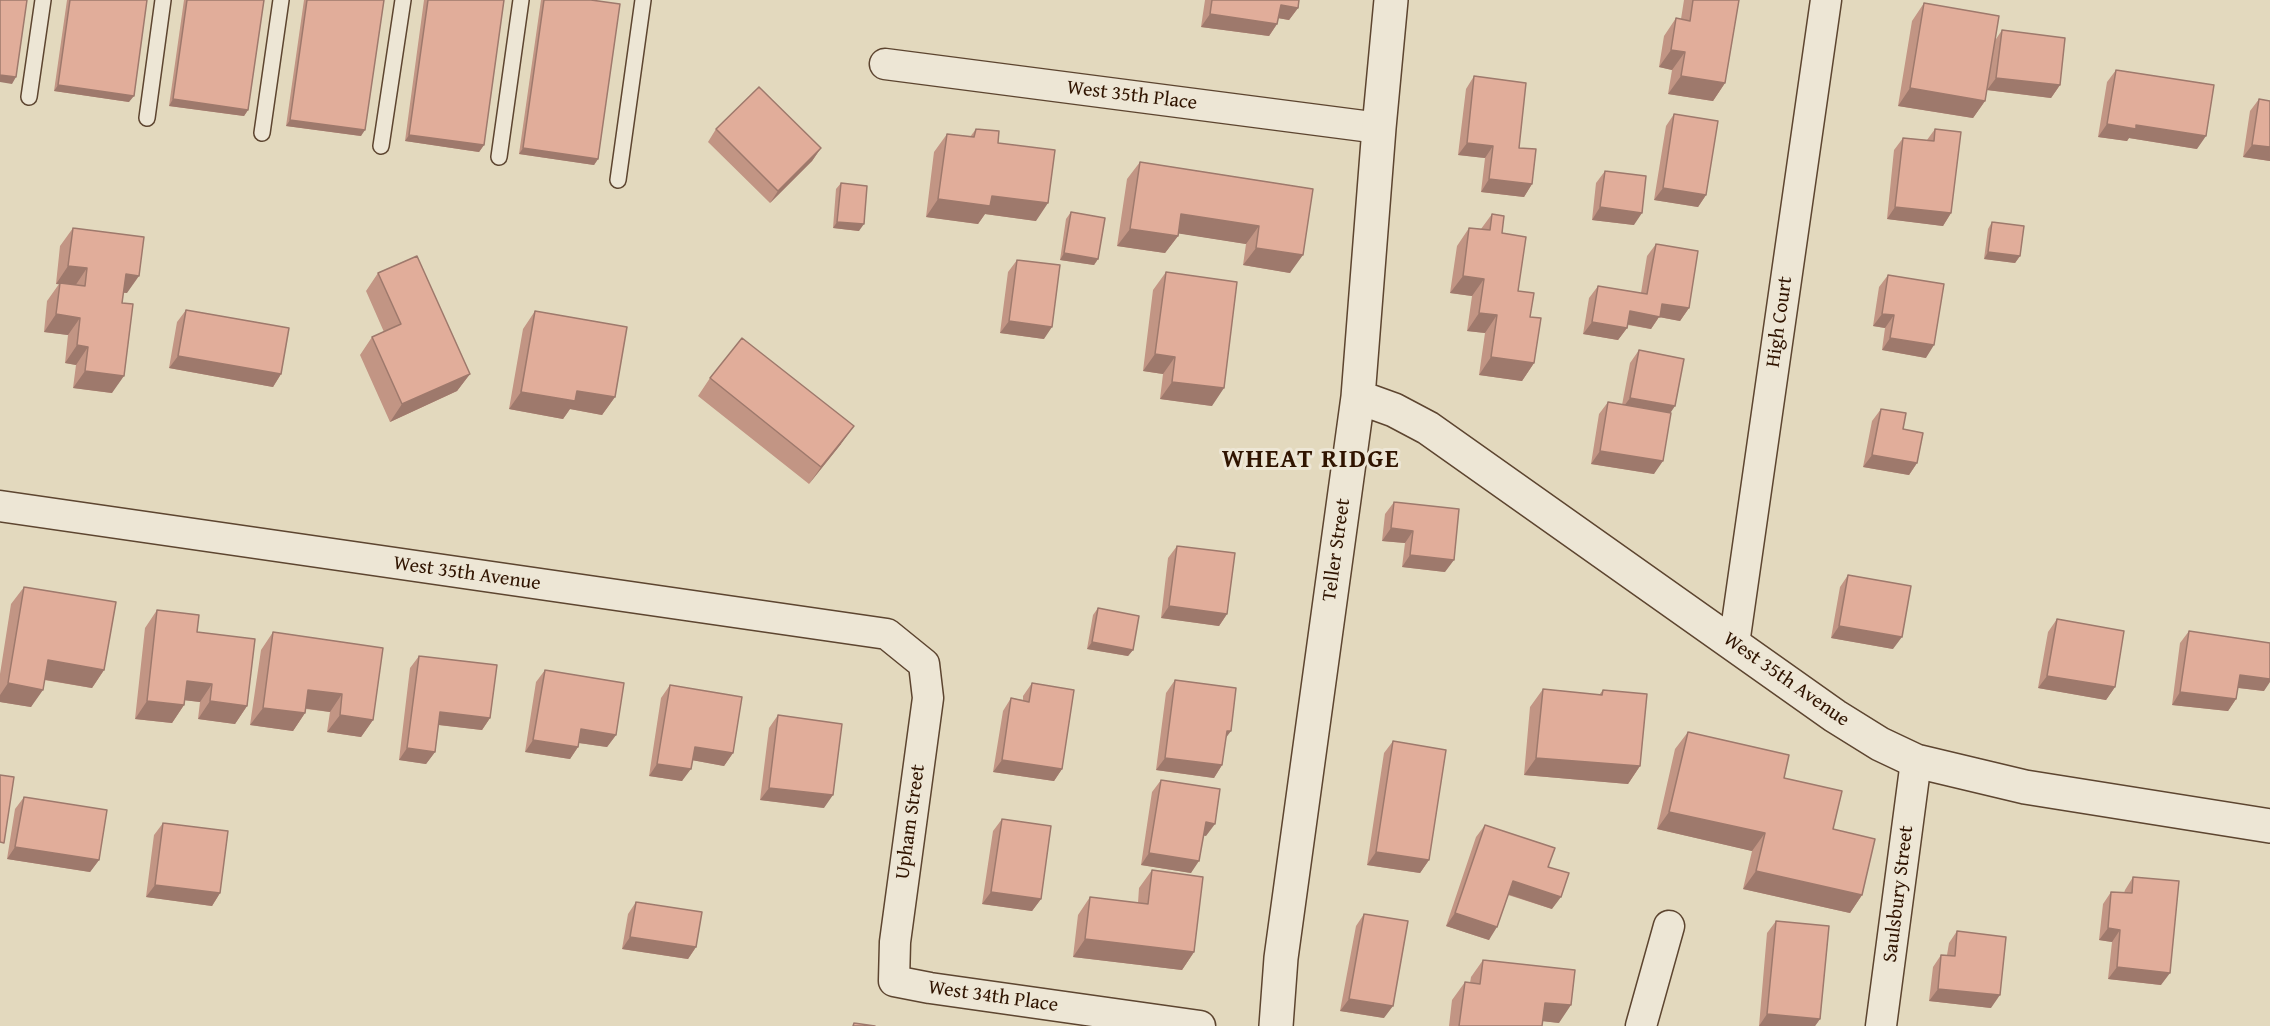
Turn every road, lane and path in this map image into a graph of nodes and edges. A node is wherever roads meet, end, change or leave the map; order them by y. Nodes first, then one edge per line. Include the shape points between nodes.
1 (43, 0) edge
2 (163, 0) edge
3 (281, 0) edge
4 (403, 0) edge
5 (521, 0) edge
6 (643, 0) edge
7 (1391, 0) edge
8 (1826, 0) edge
9 (885, 64) dead end
10 (30, 97) dead end
11 (147, 118) dead end
12 (1379, 128) junction
13 (262, 133) dead end
14 (381, 146) dead end
15 (499, 157) dead end
16 (618, 180) dead end
17 (1358, 397) junction
18 (0, 506) edge
19 (1734, 644) junction
20 (924, 664) joint
21 (1916, 761) junction
22 (2270, 826) edge
23 (1669, 926) dead end
24 (894, 981) joint
25 (1200, 1026) edge
26 (1276, 1026) edge
27 (1641, 1026) edge
28 (1881, 1026) edge

1 - 10 lane
2 - 11 lane
3 - 13 lane
4 - 14 lane
5 - 15 lane
6 - 16 lane
7 - 12 street, Teller Street
8 - 19 street, High Court
9 - 12 street, West 35th Place
12 - 17 street, Teller Street
17 - 19 street, West 35th Avenue via 1428,428
17 - 26 street, Teller Street via 1282,946
18 - 20 street, West 35th Avenue via 887,634
19 - 21 street, West 35th Avenue via 1835,716
20 - 24 street, Upham Street via 928,698 895,942
21 - 22 street, West 35th Avenue via 2025,787
21 - 28 street, Saulsbury Street
23 - 27 street
24 - 25 street, West 34th Place

